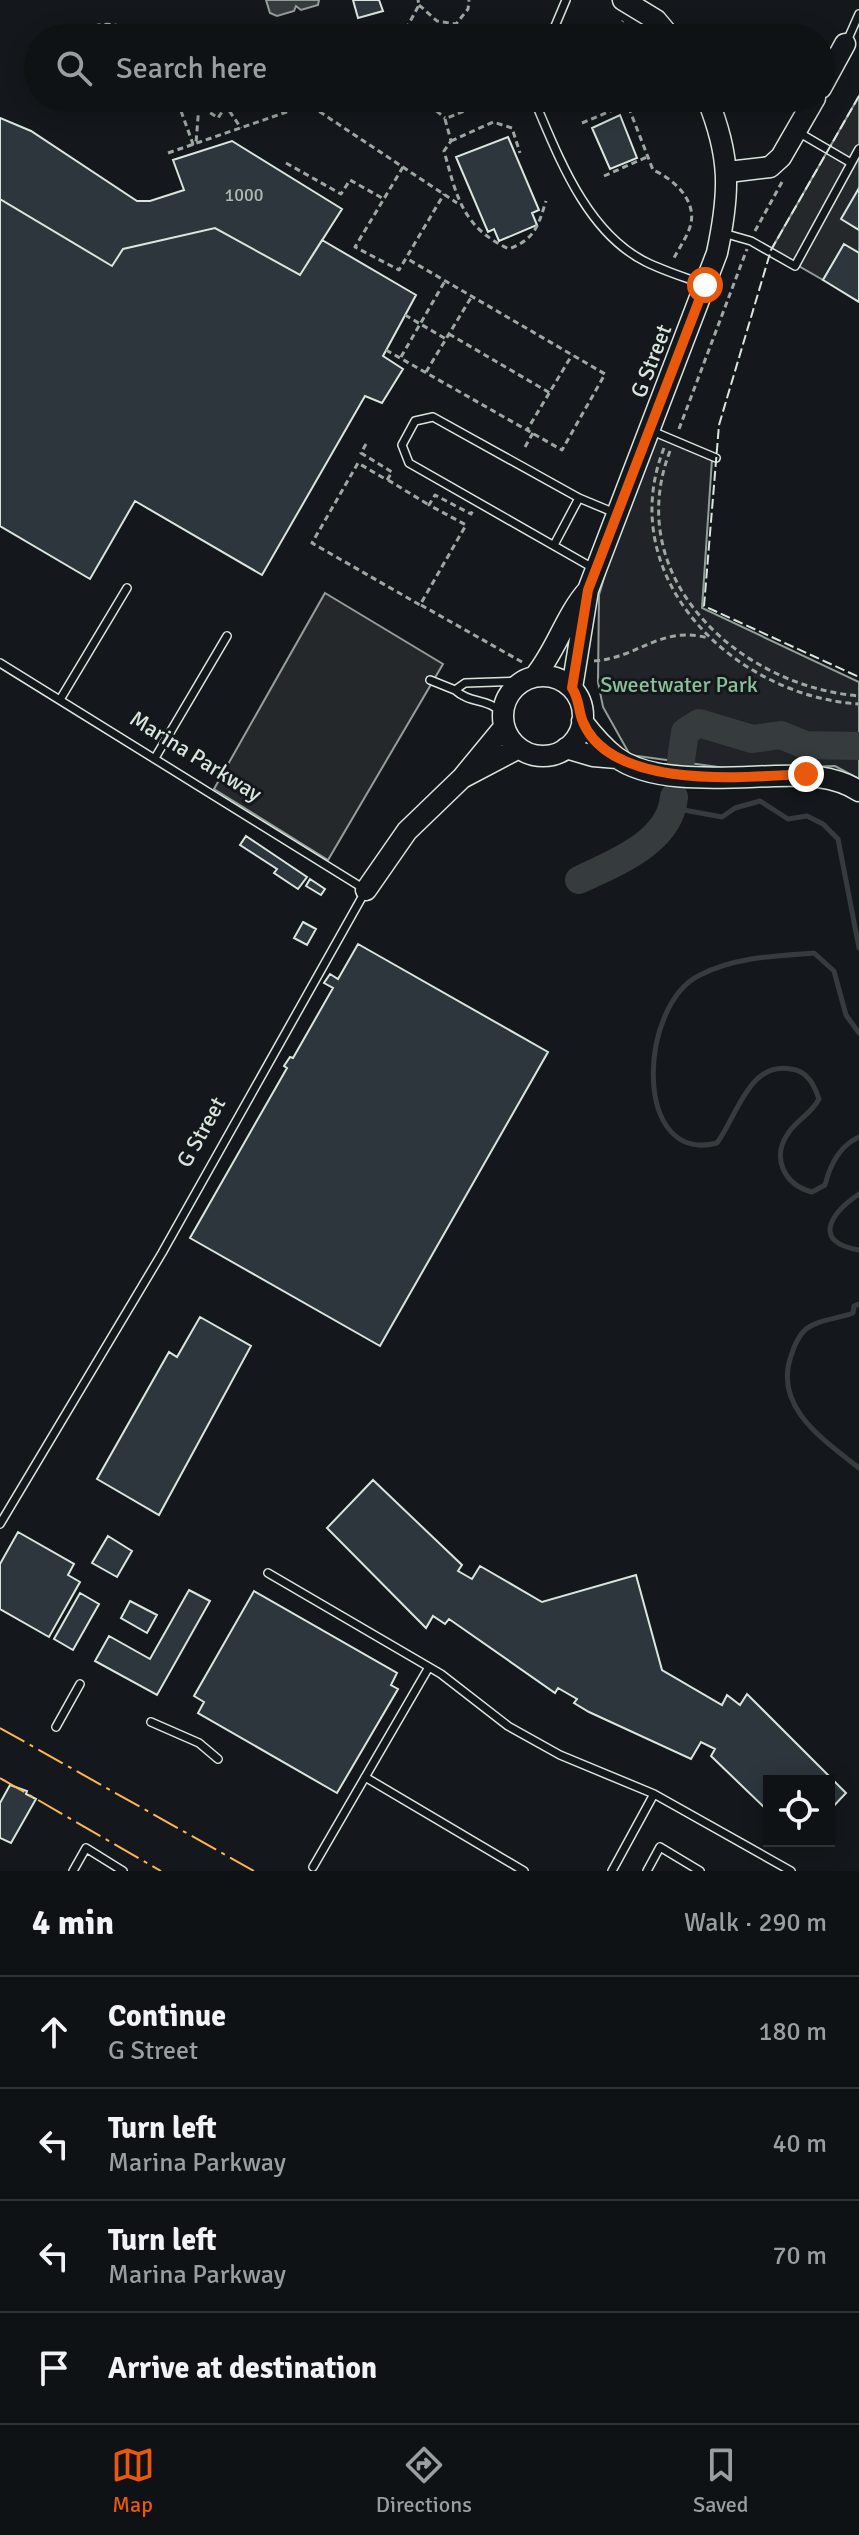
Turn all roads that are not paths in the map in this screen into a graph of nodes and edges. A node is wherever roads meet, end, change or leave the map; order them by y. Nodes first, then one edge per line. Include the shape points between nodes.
1 (566, 0) edge
2 (625, 9) edge
3 (859, 14) edge
4 (556, 24) edge
5 (659, 24) edge
6 (845, 44) joint
7 (835, 62) edge
8 (539, 112) edge
9 (713, 112) edge
10 (808, 112) edge
11 (797, 132) junction
12 (859, 149) edge
13 (851, 163) junction
14 (728, 172) junction
15 (721, 233) junction
16 (705, 285) junction
17 (664, 436) junction
18 (716, 458) dead end
19 (579, 498) junction
20 (617, 514) junction
21 (554, 545) junction
22 (596, 569) junction
23 (127, 588) dead end
24 (588, 590) junction
25 (227, 636) dead end
26 (0, 663) edge
27 (528, 674) junction
28 (430, 680) dead end
29 (572, 688) junction
30 (455, 690) junction
31 (61, 698) junction
32 (503, 720) junction
33 (582, 721) junction
34 (519, 748) junction
35 (566, 748) junction
36 (155, 758) junction
37 (617, 758) junction
38 (462, 778) junction
39 (859, 791) edge
40 (366, 890) junction
41 (0, 1524) edge
42 (268, 1573) dead end
43 (429, 1667) junction
44 (80, 1684) dead end
45 (151, 1722) dead end
46 (56, 1727) dead end
47 (218, 1759) dead end
48 (365, 1777) junction
49 (654, 1794) junction
50 (313, 1867) dead end
51 (615, 1870) edge
52 (73, 1871) edge
53 (123, 1871) edge
54 (524, 1871) edge
55 (647, 1871) edge
56 (700, 1871) edge
57 (791, 1871) edge

1 - 4 lane
2 - 5 street
3 - 6 lane
6 - 7 street
8 - 16 lane via 567,178 597,222 643,261
9 - 14 street, G Street
10 - 11 street
11 - 13 lane
11 - 14 street via 770,167
12 - 13 lane
13 - 15 lane via 795,266 751,241
14 - 15 street, G Street
15 - 16 street, G Street
16 - 17 street, G Street
17 - 18 lane
17 - 20 street, G Street
19 - 20 lane
19 - 21 lane
19 - 21 lane via 433,417 415,421 402,445 409,463
20 - 22 street, G Street
21 - 22 lane
22 - 24 street, G Street
23 - 31 lane
24 - 27 street, G Street via 570,610 550,657
24 - 29 street, G Street
25 - 36 lane
26 - 31 lane, Marina Parkway
27 - 29 street via 561,680
27 - 30 lane via 465,683
27 - 32 street via 505,701
28 - 30 lane
29 - 33 street
30 - 32 lane via 465,699 494,704
31 - 36 lane, Marina Parkway
32 - 34 street
32 - 38 street, G Street
33 - 35 street
33 - 37 street
34 - 35 street via 544,756
34 - 38 street, G Street
35 - 37 street
36 - 40 lane, Marina Parkway
37 - 39 street via 666,774 806,774
38 - 40 street, G Street via 407,831
40 - 41 lane, G Street via 162,1253
42 - 43 lane
43 - 48 lane
43 - 49 lane via 508,1726 560,1755
44 - 46 lane
45 - 47 lane via 199,1743
48 - 50 lane
48 - 54 lane
49 - 51 lane
49 - 57 lane
52 - 53 lane via 86,1848
55 - 56 lane via 660,1847

